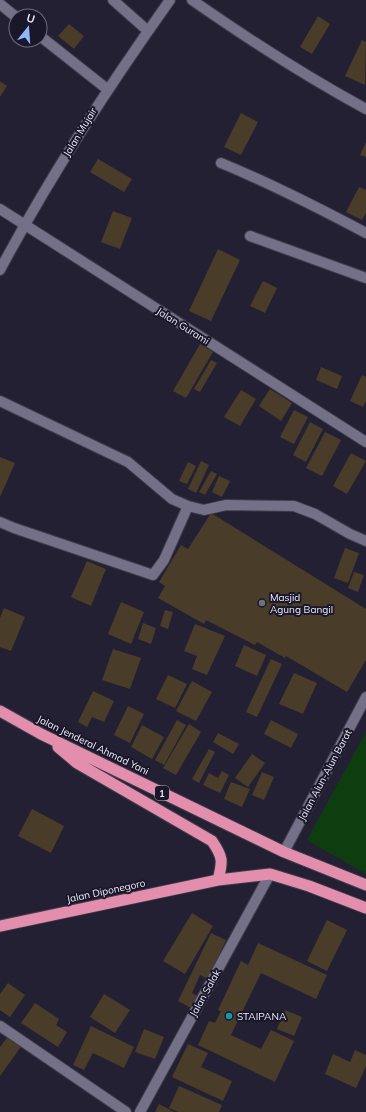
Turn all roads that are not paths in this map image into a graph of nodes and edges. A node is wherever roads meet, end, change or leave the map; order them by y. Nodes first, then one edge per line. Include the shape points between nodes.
1 (113, 0) edge
2 (170, 0) edge
3 (192, 0) edge
4 (0, 4) edge
5 (8, 10) edge
6 (148, 31) junction
7 (48, 42) edge
8 (107, 90) junction
9 (366, 109) edge
10 (221, 163) dead end
11 (0, 209) edge
12 (24, 225) junction
13 (366, 234) edge
14 (250, 236) dead end
15 (0, 270) edge
16 (366, 278) edge
17 (0, 401) edge
18 (366, 442) edge
19 (188, 506) junction
20 (0, 522) edge
21 (366, 541) edge
22 (366, 697) edge
23 (0, 711) edge
24 (41, 734) junction
25 (284, 852) junction
26 (270, 874) junction
27 (218, 880) junction
28 (366, 885) edge
29 (366, 908) edge
30 (0, 926) edge
31 (0, 1026) edge
32 (126, 1112) edge
33 (140, 1112) edge

1 - 6 street
2 - 6 street, Jalan Mujair
3 - 9 street via 297,70
4 - 5 street
6 - 8 street, Jalan Mujair
7 - 8 street
8 - 12 street, Jalan Mujair
10 - 13 street via 266,181
11 - 12 street, Jalan Gurami
12 - 15 street, Jalan Mujair
12 - 18 street, Jalan Gurami
14 - 16 street
17 - 19 street via 128,462 172,499
19 - 20 street via 164,560 153,575
19 - 21 street via 204,510 226,505 294,506
22 - 25 street, Jalan Alun-Alun Barat
23 - 24 highway, Jalan Jenderal Ahmad Yani / 1
24 - 25 highway, Jalan Jenderal Ahmad Yani / 1
24 - 27 highway, 1 via 78,763 212,841 220,853 222,864
25 - 28 highway, 1
26 - 27 highway, Jalan Diponegoro
26 - 29 highway
26 - 33 street, Jalan Salak
27 - 30 highway, Jalan Diponegoro
31 - 32 street

